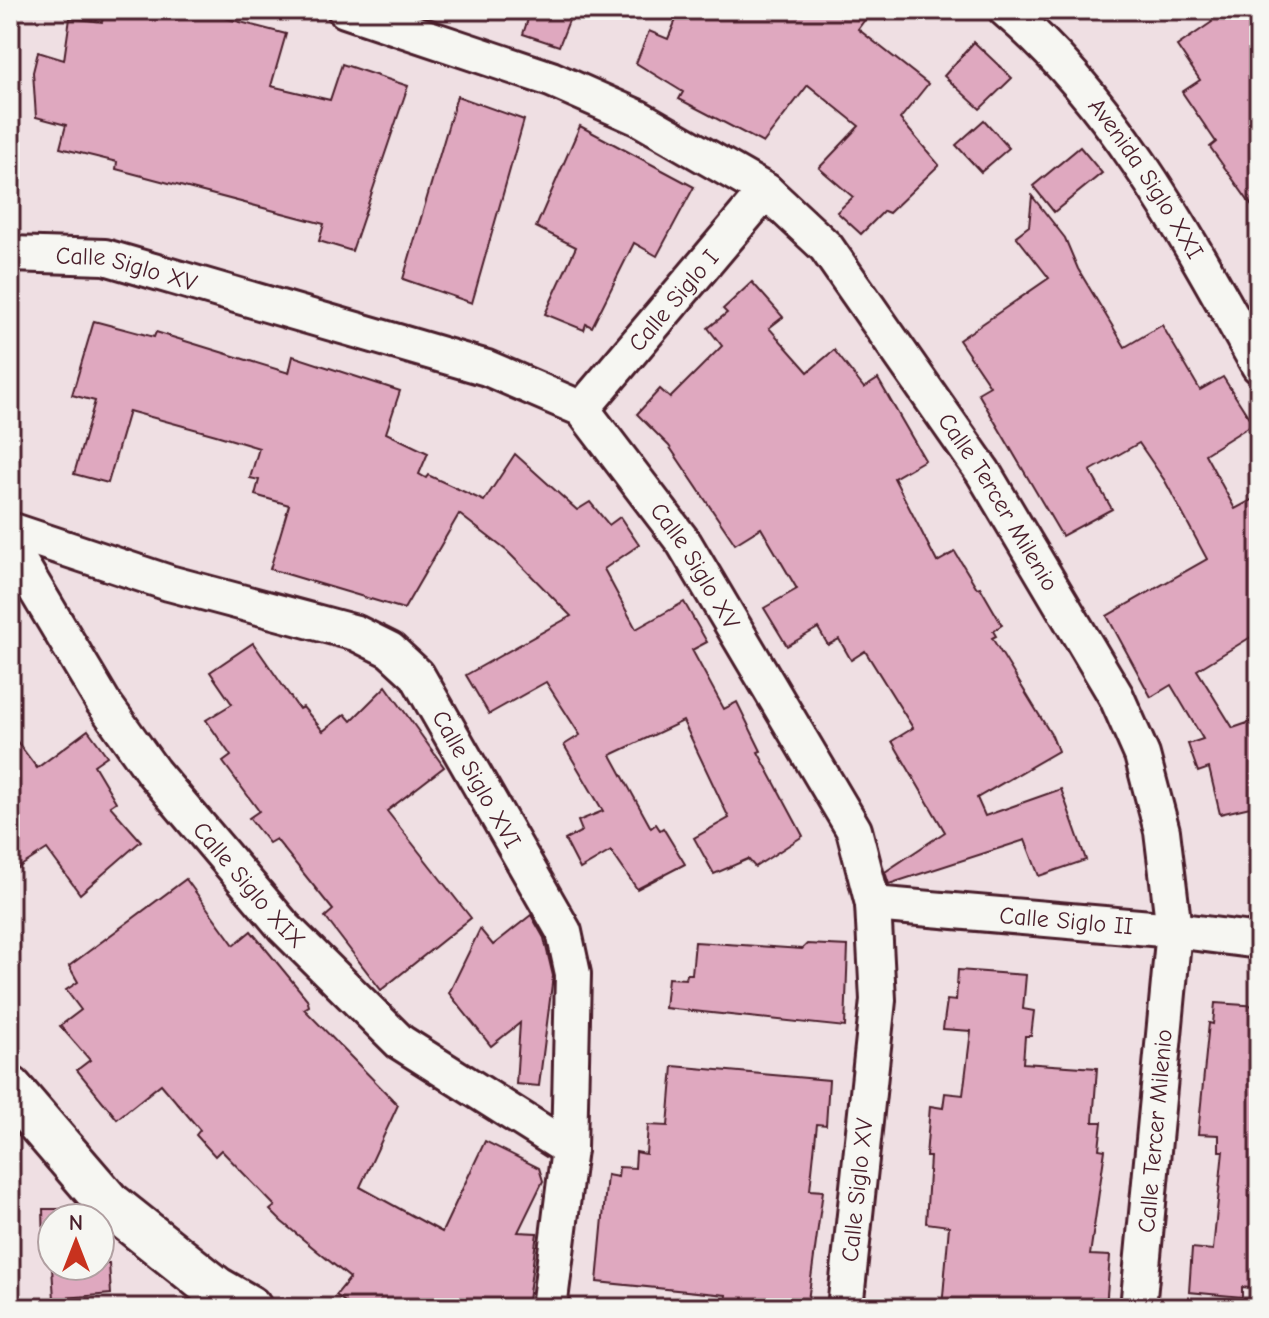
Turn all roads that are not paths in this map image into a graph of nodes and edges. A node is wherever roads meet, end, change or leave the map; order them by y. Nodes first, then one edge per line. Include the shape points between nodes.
1 (345, 10) edge
2 (1006, 10) edge
3 (766, 191) junction
4 (10, 254) edge
5 (1259, 366) edge
6 (582, 409) junction
7 (10, 530) edge
8 (10, 546) edge
9 (873, 904) junction
10 (1174, 930) junction
11 (1259, 941) edge
12 (10, 1089) edge
13 (569, 1149) junction
14 (249, 1308) edge
15 (549, 1308) edge
16 (845, 1308) edge
17 (1138, 1308) edge

1 - 3 street, Calle Tercer Milenio via 551,79 639,118
2 - 5 street, Avenida Siglo XXI via 1033,32 1106,118 1191,245
3 - 6 street, Calle Siglo I
3 - 10 street, Calle Tercer Milenio via 826,247 983,472 1116,696 1142,755 1162,831
4 - 6 street, Calle Siglo XV via 105,257 487,368
6 - 9 street, Calle Siglo XV via 684,543 854,830
7 - 13 street, Calle Siglo XVI via 169,583 356,633 390,650 417,675 564,932 573,974
8 - 13 street, Calle Siglo XIX via 103,702 153,772 284,927 400,1042
9 - 10 street, Calle Siglo II
9 - 16 street, Calle Siglo XV via 878,1000
10 - 11 street, Calle Siglo II
10 - 17 street, Calle Tercer Milenio
12 - 14 street via 108,1203 216,1289
13 - 15 street, Calle Siglo XVI

